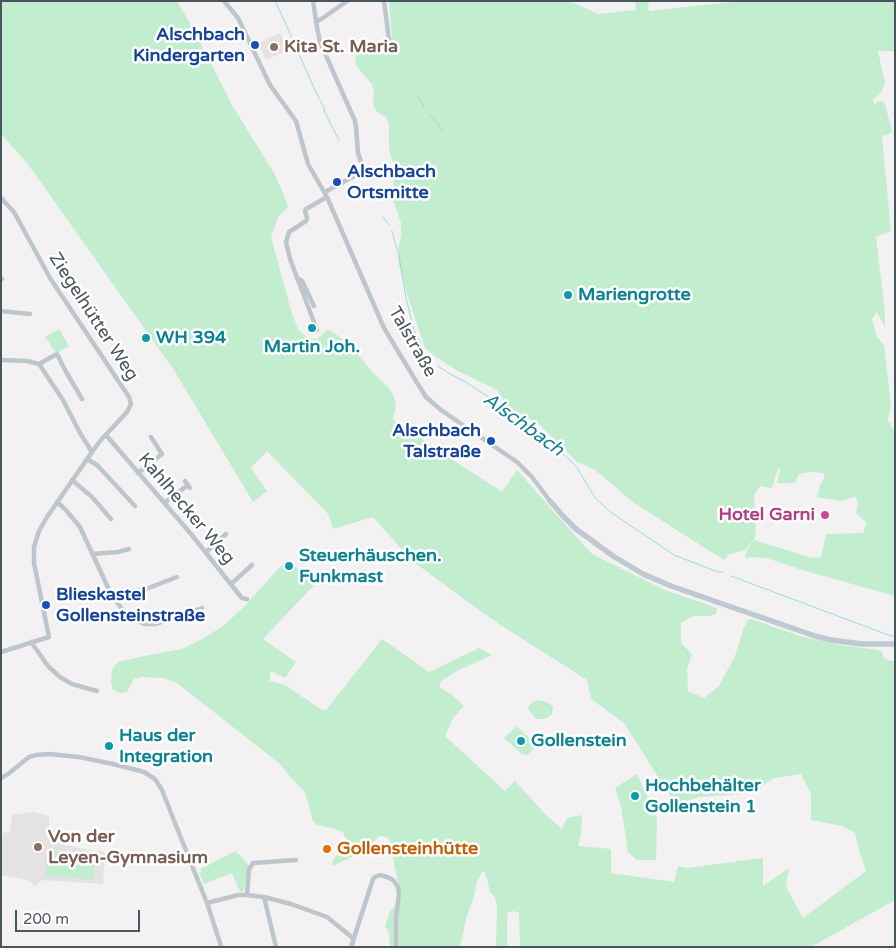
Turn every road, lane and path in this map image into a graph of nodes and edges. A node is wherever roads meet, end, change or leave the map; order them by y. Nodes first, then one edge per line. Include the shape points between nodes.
1 (224, 1) edge
2 (313, 1) edge
3 (347, 1) edge
4 (384, 1) edge
5 (316, 22) junction
6 (390, 40) dead end
7 (326, 194) junction
8 (1, 198) edge
9 (297, 277) junction
10 (314, 306) dead end
11 (1, 310) edge
12 (30, 314) dead end
13 (317, 330) dead end
14 (1, 360) edge
15 (39, 364) junction
16 (82, 399) dead end
17 (106, 435) junction
18 (150, 437) dead end
19 (92, 452) junction
20 (87, 458) junction
21 (138, 473) junction
22 (72, 480) junction
23 (187, 485) dead end
24 (550, 501) joint
25 (57, 502) junction
26 (164, 503) junction
27 (135, 506) dead end
28 (111, 519) dead end
29 (226, 534) dead end
30 (129, 549) dead end
31 (206, 552) junction
32 (92, 554) junction
33 (252, 565) dead end
34 (177, 577) dead end
35 (231, 584) junction
36 (111, 594) junction
37 (247, 599) dead end
38 (202, 608) dead end
39 (31, 642) junction
40 (895, 644) edge
41 (1, 652) edge
42 (97, 691) dead end
43 (1, 778) edge
44 (296, 860) dead end
45 (247, 895) junction
46 (264, 897) junction
47 (207, 903) junction
48 (354, 939) junction
49 (221, 946) dead end
50 (276, 947) edge
51 (350, 947) edge
52 (396, 947) edge

1 - 7 street, Talstraße via 238,18 270,84 296,121 308,164
2 - 5 street
3 - 5 street
4 - 6 street
5 - 7 street via 323,49 354,121 363,168
7 - 9 street via 304,211 306,221 289,232 287,249
7 - 24 street, Talstraße via 384,328 426,397 517,462
8 - 17 street, Ziegelhütter Weg via 14,212 50,278 129,397 129,409
9 - 10 street
9 - 13 street
11 - 12 street
14 - 15 street
15 - 16 street via 57,354
15 - 19 street
17 - 19 street, Ziegelhütter Weg
17 - 21 street, Kahlhecker Weg
18 - 21 street via 162,454
19 - 20 street, Ziegelhütter Weg
20 - 22 street, Ziegelhütter Weg
20 - 27 street
21 - 26 street, Kahlhecker Weg
22 - 25 street, Ziegelhütter Weg
22 - 28 street
23 - 26 street
24 - 40 street, Talstraße via 576,529 614,556 657,580 816,636 862,644
25 - 32 street via 80,527
25 - 39 street, Ziegelhütter Weg via 39,531 34,555 49,637
26 - 31 street, Kahlhecker Weg
29 - 31 street
30 - 32 street
31 - 35 street, Kahlhecker Weg
32 - 36 street
33 - 35 street
34 - 36 street via 146,589
35 - 37 street, Kahlhecker Weg via 242,598
36 - 38 street via 128,615 145,624 167,621
39 - 41 street
39 - 42 street via 60,677
43 - 47 street via 30,757 42,754 99,760 149,775 162,790
44 - 45 street via 253,862 248,869
45 - 46 street
45 - 47 street
46 - 48 street via 327,917
46 - 50 street
47 - 49 street
48 - 51 street
48 - 52 street via 373,879 380,875 393,880 398,887

